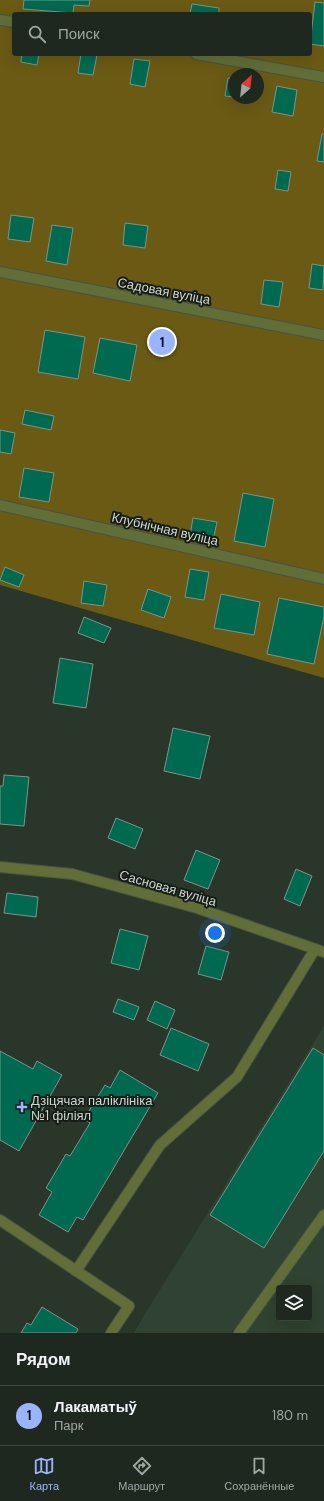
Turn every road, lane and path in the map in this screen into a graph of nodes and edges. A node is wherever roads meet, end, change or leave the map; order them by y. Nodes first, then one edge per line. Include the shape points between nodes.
1 (0, 20) edge
2 (12, 22) edge
3 (207, 56) edge
4 (324, 77) edge
5 (0, 272) edge
6 (324, 335) edge
7 (0, 505) edge
8 (324, 579) edge
9 (0, 867) edge
10 (319, 950) edge
11 (324, 1215) edge
12 (0, 1220) edge
13 (76, 1271) junction
14 (111, 1333) edge
15 (239, 1333) edge

1 - 2 street
3 - 4 street
5 - 6 street, Садовая вуліца
7 - 8 street, Клубнічная вуліца
9 - 10 street, Сасновая вуліца via 72,874 197,908
10 - 13 street via 237,1077 160,1146
11 - 15 street
12 - 13 street
13 - 14 street via 129,1306

